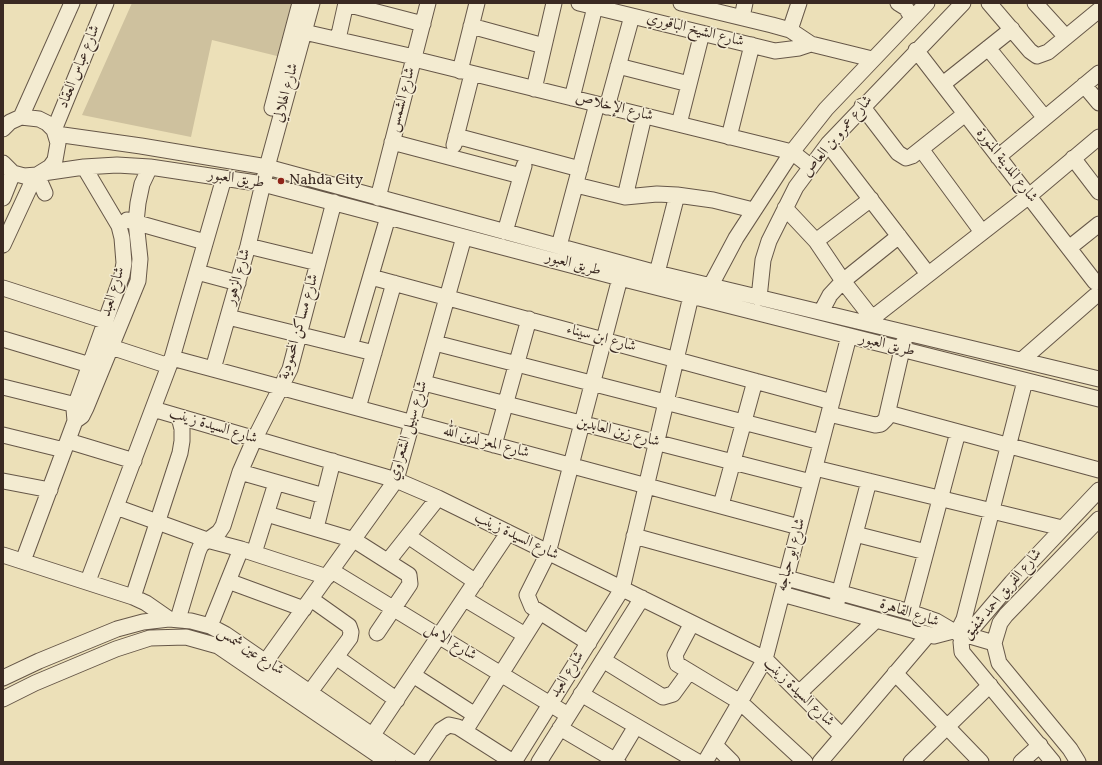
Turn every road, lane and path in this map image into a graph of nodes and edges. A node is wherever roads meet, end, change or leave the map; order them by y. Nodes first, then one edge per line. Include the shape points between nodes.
1 (72, 3) edge
2 (106, 3) edge
3 (300, 3) edge
4 (312, 3) edge
5 (428, 3) edge
6 (477, 3) edge
7 (554, 3) edge
8 (579, 3) edge
9 (799, 3) edge
10 (898, 3) edge
11 (927, 3) edge
12 (963, 3) edge
13 (989, 3) edge
14 (1035, 3) edge
15 (346, 4) edge
16 (688, 4) edge
17 (595, 7) junction
18 (382, 8) edge
19 (744, 10) edge
20 (1096, 10) edge
21 (632, 16) junction
22 (912, 18) junction
23 (423, 24) junction
24 (471, 26) junction
25 (1012, 29) junction
26 (790, 30) junction
27 (304, 32) junction
28 (702, 33) junction
29 (1066, 38) junction
30 (338, 39) junction
31 (811, 44) junction
32 (752, 45) junction
33 (544, 46) junction
34 (988, 48) junction
35 (916, 50) junction
36 (414, 58) junction
37 (872, 59) junction
38 (618, 66) junction
39 (466, 72) junction
40 (1099, 73) edge
41 (689, 84) junction
42 (943, 84) junction
43 (1084, 85) junction
44 (534, 89) junction
45 (572, 98) junction
46 (1099, 103) edge
47 (602, 105) junction
48 (862, 106) junction
49 (965, 114) junction
50 (644, 116) junction
51 (1045, 118) junction
52 (9, 123) edge
53 (679, 124) junction
54 (55, 132) junction
55 (456, 136) junction
56 (729, 136) junction
57 (1099, 136) edge
58 (392, 142) junction
59 (828, 144) junction
60 (921, 149) junction
61 (792, 152) junction
62 (527, 155) junction
63 (451, 157) junction
64 (998, 157) junction
65 (1073, 158) junction
66 (262, 166) junction
67 (84, 167) junction
68 (150, 167) junction
69 (811, 167) junction
70 (7, 168) edge
71 (580, 169) junction
72 (38, 175) junction
73 (521, 176) junction
74 (224, 178) junction
75 (258, 183) junction
76 (576, 185) junction
77 (1099, 192) edge
78 (45, 193) dead end
79 (677, 195) junction
80 (1028, 196) junction
81 (624, 197) junction
82 (3, 198) edge
83 (378, 198) junction
84 (871, 199) junction
85 (334, 202) junction
86 (785, 208) junction
87 (753, 210) junction
88 (114, 217) junction
89 (388, 217) junction
90 (136, 222) junction
91 (1099, 224) edge
92 (505, 232) junction
93 (982, 232) junction
94 (899, 236) junction
95 (464, 237) junction
96 (816, 241) junction
97 (206, 242) junction
98 (3, 245) edge
99 (248, 246) junction
100 (560, 246) junction
101 (1069, 248) junction
102 (318, 263) junction
103 (197, 272) junction
104 (657, 273) junction
105 (928, 274) junction
106 (371, 276) junction
107 (620, 278) junction
108 (843, 281) junction
109 (238, 283) junction
110 (394, 283) junction
111 (711, 285) junction
112 (3, 288) edge
113 (1097, 289) edge
114 (691, 296) junction
115 (448, 297) junction
116 (759, 298) junction
117 (821, 312) junction
118 (228, 317) junction
119 (529, 319) junction
120 (869, 320) junction
121 (105, 321) junction
122 (907, 332) junction
123 (300, 335) junction
124 (849, 336) junction
125 (3, 339) edge
126 (604, 340) junction
127 (435, 343) junction
128 (111, 347) junction
129 (350, 347) junction
130 (902, 350) junction
131 (374, 353) junction
132 (676, 359) junction
133 (1023, 360) junction
134 (171, 362) junction
135 (516, 364) junction
136 (90, 365) junction
137 (213, 369) junction
138 (1099, 379) edge
139 (755, 381) junction
140 (1025, 381) junction
141 (424, 383) junction
142 (592, 383) junction
143 (3, 387) edge
144 (282, 389) junction
145 (1099, 399) edge
146 (666, 402) junction
147 (505, 404) junction
148 (81, 406) junction
149 (358, 408) junction
150 (830, 408) junction
151 (153, 409) junction
152 (888, 413) junction
153 (179, 417) junction
154 (744, 422) junction
155 (413, 423) junction
156 (582, 423) junction
157 (958, 432) junction
158 (3, 435) edge
159 (254, 440) junction
160 (656, 442) junction
161 (821, 442) junction
162 (494, 445) junction
163 (66, 446) junction
164 (1008, 446) junction
165 (134, 461) junction
166 (333, 462) junction
167 (733, 462) junction
168 (571, 465) junction
169 (1099, 470) edge
170 (240, 472) junction
171 (813, 475) junction
172 (396, 480) junction
173 (3, 481) edge
174 (869, 481) junction
175 (276, 483) junction
176 (646, 485) junction
177 (50, 490) junction
178 (1099, 490) edge
179 (324, 496) junction
180 (438, 498) junction
181 (940, 498) junction
182 (721, 505) junction
183 (116, 507) junction
184 (992, 511) junction
185 (267, 514) junction
186 (1099, 519) edge
187 (158, 521) junction
188 (800, 527) junction
189 (316, 528) junction
190 (1062, 528) junction
191 (508, 533) junction
192 (855, 534) junction
193 (408, 536) junction
194 (634, 536) junction
195 (206, 540) junction
196 (354, 540) junction
197 (248, 551) junction
198 (926, 552) junction
199 (548, 553) junction
200 (4, 560) edge
201 (24, 561) junction
202 (388, 561) junction
203 (329, 574) junction
204 (786, 578) junction
205 (88, 581) junction
206 (228, 581) junction
207 (476, 582) junction
208 (622, 589) junction
209 (840, 593) junction
210 (782, 594) junction
211 (133, 597) junction
212 (465, 598) junction
213 (642, 598) junction
214 (308, 604) junction
215 (394, 609) junction
216 (835, 610) junction
217 (540, 612) junction
218 (910, 612) junction
219 (174, 619) junction
220 (875, 621) junction
221 (692, 623) junction
222 (210, 626) junction
223 (377, 633) dead end
224 (958, 633) junction
225 (525, 635) junction
226 (928, 635) junction
227 (439, 636) junction
228 (589, 643) junction
229 (994, 643) junction
230 (336, 657) junction
231 (765, 659) junction
232 (603, 660) junction
233 (266, 662) junction
234 (689, 672) junction
235 (896, 673) junction
236 (501, 674) junction
237 (413, 675) junction
238 (3, 678) edge
239 (990, 685) junction
240 (310, 692) junction
241 (799, 693) junction
242 (581, 694) junction
243 (3, 700) edge
244 (397, 700) junction
245 (740, 702) junction
246 (550, 704) junction
247 (475, 714) junction
248 (568, 715) junction
249 (636, 726) junction
250 (947, 727) junction
251 (560, 728) junction
252 (465, 731) junction
253 (372, 736) junction
254 (842, 736) junction
255 (715, 745) junction
256 (1040, 745) junction
257 (616, 761) edge
258 (388, 762) edge
259 (410, 762) edge
260 (419, 762) edge
261 (514, 762) edge
262 (539, 762) edge
263 (698, 762) edge
264 (705, 762) edge
265 (732, 762) edge
266 (805, 762) edge
267 (820, 762) edge
268 (911, 762) edge
269 (981, 762) edge
270 (1021, 762) edge
271 (1053, 762) edge
272 (1078, 762) edge

1 - 52 street
2 - 54 street, شارع عباس العقاد
3 - 66 street, شارع الهلالي
4 - 27 street, شارع الهلالي
5 - 23 street, شارع الشمس
6 - 24 street
7 - 33 street
8 - 17 street, شارع الشيخ الباقوري
9 - 26 street
10 - 22 street via 906,8
11 - 22 street, شارع عمرو بن العاص
12 - 35 street, شارع عمرو بن العاص
13 - 25 street
14 - 29 street
15 - 18 street
15 - 30 street
16 - 19 street, شارع الشيخ الباقوري
17 - 21 street, شارع الشيخ الباقوري
17 - 45 street
18 - 23 street
19 - 26 street, شارع الشيخ الباقوري
20 - 29 street
21 - 28 street, شارع الشيخ الباقوري
21 - 38 street
22 - 37 street, شارع عمرو بن العاص
23 - 36 street, شارع الشمس
24 - 33 street
24 - 39 street
25 - 29 street via 1037,56
25 - 34 street
26 - 31 street, شارع الشيخ الباقوري
27 - 30 street, شارع الإخلاص
27 - 66 street, شارع الهلالي
28 - 32 street, شارع الشيخ الباقوري
28 - 41 street
30 - 36 street, شارع الإخلاص
31 - 32 street, شارع الشيخ الباقوري via 787,51 775,51
31 - 37 street, شارع الشيخ الباقوري
32 - 56 street
33 - 44 street
34 - 42 street
34 - 51 street
35 - 42 street, شارع المدينة المنورة
35 - 48 street, شارع عمرو بن العاص
36 - 39 street, شارع الإخلاص
36 - 58 street, شارع الشمس
37 - 61 street, شارع عمرو بن العاص via 826,109
38 - 41 street
38 - 47 street
39 - 44 street, شارع الإخلاص
39 - 55 street
40 - 43 street
41 - 53 street
42 - 49 street, شارع المدينة المنورة
43 - 46 street
43 - 51 street
44 - 45 street, شارع الإخلاص
45 - 47 street, شارع الإخلاص
47 - 50 street, شارع الإخلاص
47 - 71 street
48 - 59 street, شارع عمرو بن العاص
48 - 60 street via 900,156 909,158
49 - 60 street
49 - 64 street, شارع المدينة المنورة
50 - 53 street, شارع الإخلاص
50 - 81 street
51 - 64 street
52 - 54 street via 39,118 48,123
53 - 56 street, شارع الإخلاص
54 - 66 street, طريق العبور
54 - 72 street via 58,143 57,156 50,168
55 - 62 street
55 - 63 street
56 - 61 street, شارع الإخلاص
57 - 65 street
58 - 63 street
58 - 83 street, شارع الشمس
59 - 69 street, شارع عمرو بن العاص
59 - 84 street
60 - 93 street
61 - 69 street, شارع الإخلاص
61 - 87 street, شارع عمرو بن العاص
62 - 71 street
62 - 73 street
63 - 73 street
64 - 80 street, شارع المدينة المنورة
65 - 77 street
65 - 80 street
66 - 75 street, شارع الهلالي
66 - 83 street, طريق العبور
67 - 68 street, طريق العبور
67 - 72 street, طريق العبور
67 - 88 street, شارع العبد
68 - 74 street, طريق العبور
68 - 90 street, شارع العبد via 142,184
69 - 86 street, شارع عمرو بن العاص
70 - 72 street, طريق العبور via 24,176
70 - 82 street
71 - 76 street
72 - 78 street
72 - 98 street
73 - 92 street
74 - 75 street, طريق العبور
74 - 97 street
75 - 85 street, طريق العبور
75 - 99 street, شارع الزهور
76 - 81 street
76 - 100 street
79 - 81 street
79 - 87 street via 713,200
79 - 104 street
80 - 93 street
80 - 101 street, شارع المدينة المنورة
83 - 92 street, طريق العبور
84 - 94 street
84 - 96 street
85 - 89 street, طريق العبور
85 - 102 street, شارع مساكن المحمودية
86 - 96 street
86 - 116 street, شارع عمرو بن العاص via 763,260
87 - 111 street, شارع عمرو بن العاص
88 - 90 street
88 - 121 street, شارع العبد via 122,238 124,263 122,276
89 - 95 street, طريق العبور
89 - 106 street
90 - 97 street
90 - 128 street, شارع العبد via 139,276
91 - 101 street
92 - 100 street, طريق العبور
93 - 105 street
94 - 105 street
94 - 108 street
95 - 107 street, طريق العبور
95 - 115 street, شارع سبيل الشعراوي
96 - 108 street
97 - 103 street
99 - 102 street
99 - 109 street, شارع الزهور
100 - 104 street, طريق العبور
101 - 113 street, شارع المدينة المنورة
102 - 123 street, شارع مساكن المحمودية
103 - 109 street
103 - 134 street
104 - 111 street, طريق العبور
105 - 120 street
106 - 110 street, شارع ابن سيناء
106 - 129 street
107 - 114 street, طريق العبور
107 - 126 street
108 - 117 street via 830,295
108 - 120 street
109 - 118 street, شارع الزهور
110 - 115 street, شارع ابن سيناء
110 - 131 street
111 - 116 street, طريق العبور
112 - 121 street
113 - 133 street
114 - 124 street, طريق العبور
114 - 132 street, شارع العبد
115 - 119 street, شارع ابن سيناء
115 - 127 street, شارع سبيل الشعراوي
116 - 117 street, طريق العبور
117 - 120 street, طريق العبور
118 - 123 street
118 - 137 street, شارع الزهور
119 - 126 street, شارع ابن سيناء
119 - 135 street
120 - 122 street, طريق العبور
121 - 136 street, شارع العبد
122 - 130 street
122 - 133 street, طريق العبور
123 - 129 street
123 - 144 street, شارع مساكن المحمودية
124 - 130 street, طريق العبور
124 - 150 street, شارع ابو حباجه
125 - 136 street
126 - 132 street, شارع ابن سيناء
126 - 142 street
127 - 135 street
127 - 141 street, شارع سبيل الشعراوي
128 - 134 street, شارع المعز لدين الله
128 - 148 street, شارع العبد
129 - 131 street
130 - 140 street, طريق العبور
130 - 152 street
131 - 149 street
132 - 139 street, شارع ابن سيناء
132 - 146 street, شارع العبد
133 - 138 street, طريق العبور
134 - 137 street, شارع المعز لدين الله
134 - 151 street
135 - 142 street
135 - 147 street
136 - 148 street, شارع العبد
137 - 144 street, شارع المعز لدين الله
139 - 150 street, شارع ابن سيناء
139 - 154 street
140 - 145 street, طريق العبور
140 - 164 street
141 - 147 street, شارع زين العابدين
141 - 155 street, شارع سبيل الشعراوي
142 - 146 street
142 - 156 street
143 - 148 street
144 - 149 street, شارع المعز لدين الله
144 - 159 street, شارع مساكن المحمودية
146 - 154 street
146 - 160 street, شارع العبد
147 - 156 street, شارع زين العابدين
147 - 162 street
148 - 163 street, شارع العبد via 82,416 75,421
149 - 155 street, شارع المعز لدين الله
150 - 152 street, شارع ابن سيناء via 875,425 881,424
150 - 161 street, شارع ابو حباجه
151 - 153 street, شارع السيدة زينب
151 - 165 street
152 - 157 street
153 - 159 street, شارع السيدة زينب
153 - 187 street via 182,429 180,453
154 - 161 street
154 - 167 street
155 - 162 street, شارع المعز لدين الله
155 - 172 street, شارع سبيل الشعراوي
156 - 160 street, شارع زين العابدين
156 - 168 street
157 - 164 street
157 - 181 street
158 - 163 street
159 - 166 street, شارع السيدة زينب
159 - 170 street, شارع مساكن المحمودية
160 - 167 street, شارع زين العابدين
160 - 176 street, شارع العبد
161 - 171 street, شارع ابو حباجه
162 - 168 street, شارع المعز لدين الله
163 - 165 street
163 - 177 street, شارع العبد
164 - 169 street
164 - 184 street
165 - 183 street
166 - 172 street, شارع السيدة زينب
166 - 179 street
167 - 171 street, شارع زين العابدين
167 - 182 street
168 - 176 street, شارع المعز لدين الله
168 - 199 street
170 - 175 street
170 - 195 street, شارع مساكن المحمودية via 223,526 219,532
171 - 174 street, شارع زين العابدين
171 - 188 street, شارع ابو حباجه
172 - 180 street, شارع السيدة زينب
172 - 196 street, شارع سبيل الشعراوي
173 - 177 street
174 - 181 street, شارع زين العابدين
174 - 192 street
175 - 179 street
175 - 185 street
176 - 182 street, شارع المعز لدين الله
176 - 194 street, شارع العبد
177 - 201 street, شارع العبد
178 - 190 street, شارع الفريق احمد شفيق
179 - 189 street
180 - 191 street, شارع السيدة زينب
180 - 193 street
181 - 184 street, شارع زين العابدين
181 - 198 street
182 - 188 street, شارع المعز لدين الله
183 - 187 street, شارع الامل
183 - 205 street
184 - 190 street, شارع زين العابدين
184 - 224 street via 964,619
185 - 189 street
185 - 197 street
186 - 229 street, شارع الفريق احمد شفيق via 1006,615 1000,623
187 - 195 street, شارع الامل
187 - 211 street
188 - 204 street, شارع ابو حباجه
189 - 196 street
190 - 224 street, شارع الفريق احمد شفيق
191 - 199 street, شارع السيدة زينب
191 - 207 street
192 - 198 street
192 - 209 street
193 - 202 street
193 - 207 street
194 - 204 street, شارع القاهرة
194 - 208 street, شارع العبد
195 - 197 street, شارع الامل
195 - 219 street, شارع مساكن المحمودية via 198,552
196 - 202 street
196 - 203 street, شارع سبيل الشعراوي
197 - 203 street, شارع الامل
197 - 206 street
198 - 218 street
199 - 208 street, شارع السيدة زينب
199 - 217 street via 527,595 529,603
200 - 201 street
201 - 205 street
202 - 215 street via 407,572 411,581
203 - 214 street, شارع سبيل الشعراوي
203 - 215 street, شارع الامل
204 - 209 street, شارع القاهرة
204 - 210 street, شارع ابو حباجه
205 - 211 street
206 - 214 street
206 - 222 street
207 - 212 street
208 - 213 street, شارع السيدة زينب
208 - 228 street, شارع العبد
209 - 216 street
209 - 218 street, شارع القاهرة
210 - 216 street, شارع القاهرة
210 - 231 street, شارع ابو حباجه
211 - 219 street
212 - 225 street
212 - 227 street
213 - 221 street, شارع السيدة زينب
213 - 232 street, شارع العبد
214 - 230 street via 351,629 350,638
214 - 233 street, شارع سبيل الشعراوي
215 - 223 street
215 - 227 street, شارع الامل
216 - 220 street, شارع القاهرة
217 - 225 street
217 - 228 street
218 - 224 street, شارع القاهرة via 936,621
219 - 222 street, شارع عين شمس
219 - 238 street, شارع عين شمس via 144,622 117,629
220 - 226 street, شارع القاهرة
220 - 241 street
221 - 231 street, شارع السيدة زينب
221 - 234 street via 675,658 677,664
222 - 233 street, شارع عين شمس
224 - 226 street, شارع القاهرة
224 - 229 street
224 - 239 street, شارع الفريق احمد شفيق via 962,652
225 - 236 street
226 - 235 street
227 - 236 street, شارع الامل
227 - 237 street
228 - 246 street, شارع العبد
229 - 272 street, شارع الفريق احمد شفيق via 999,663
230 - 240 street
230 - 244 street
231 - 241 street, شارع السيدة زينب
231 - 245 street, شارع ابو حباجه
232 - 234 street via 663,697 673,694
232 - 242 street, شارع العبد
233 - 240 street, شارع عين شمس
234 - 245 street
235 - 250 street
235 - 254 street
236 - 246 street, شارع الامل
236 - 247 street
237 - 244 street
237 - 247 street
239 - 250 street
239 - 256 street, شارع الفريق احمد شفيق
240 - 253 street, شارع عين شمس
241 - 254 street, شارع السيدة زينب
242 - 248 street, شارع العبد
242 - 249 street
243 - 258 street, شارع عين شمس via 35,683 116,649 150,638 186,637 218,646
244 - 253 street
245 - 255 street, شارع ابو حباجه
245 - 266 street
246 - 248 street, شارع الامل
246 - 261 street, شارع العبد
247 - 252 street
248 - 251 street, شارع العبد
249 - 257 street
249 - 263 street
250 - 268 street
250 - 269 street
251 - 257 street
251 - 262 street, شارع العبد
252 - 260 street via 454,725 445,727
252 - 261 street
253 - 259 street, شارع عين شمس
254 - 267 street
255 - 264 street, شارع ابو حباجه
255 - 265 street
256 - 270 street
256 - 271 street, شارع الفريق احمد شفيق

